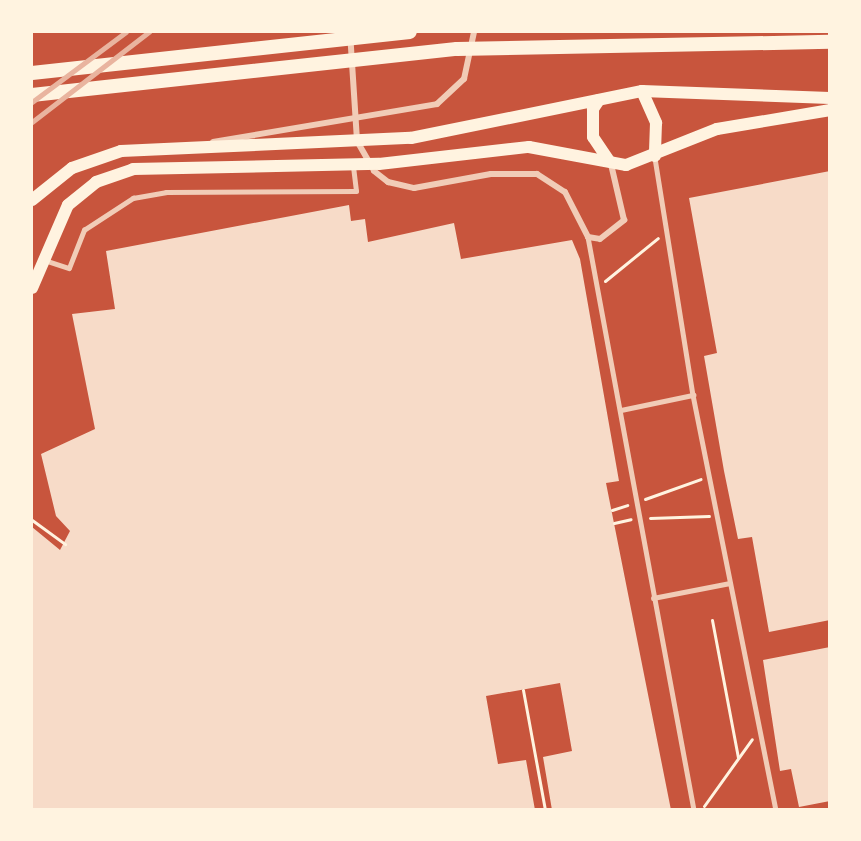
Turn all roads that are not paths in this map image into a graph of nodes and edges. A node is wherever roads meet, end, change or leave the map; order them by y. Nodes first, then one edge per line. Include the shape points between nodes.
1 (350, 32) edge
2 (410, 32) edge
3 (474, 32) edge
4 (830, 42) edge
5 (32, 73) edge
6 (642, 91) junction
7 (32, 95) edge
8 (830, 98) edge
9 (599, 100) junction
10 (830, 110) edge
11 (200, 146) junction
12 (655, 156) junction
13 (611, 163) junction
14 (353, 165) junction
15 (32, 200) edge
16 (588, 237) junction
17 (42, 260) junction
18 (32, 288) edge
19 (693, 395) junction
20 (621, 410) junction
21 (730, 583) junction
22 (653, 598) junction
23 (694, 810) edge
24 (776, 810) edge

1 - 16 street via 357,141 374,171 388,183 414,189 491,174 537,174 565,192
2 - 5 main road
3 - 11 street via 464,79 437,104
4 - 7 main road via 765,40 457,49
6 - 8 main road
6 - 9 main road
6 - 12 main road via 656,123
9 - 11 main road via 411,138
9 - 13 main road via 593,109 592,137
10 - 12 main road via 717,129
11 - 15 main road via 93,158 54,179
12 - 13 main road
12 - 19 lane via 664,236
13 - 14 main road via 588,154 529,147
13 - 16 street via 624,220 600,238
14 - 17 main road via 155,166 114,174 81,191 68,205
14 - 17 lane via 356,191 166,192 134,198 84,230 69,268
16 - 20 lane
17 - 18 main road
19 - 20 lane
19 - 21 lane
20 - 22 lane
21 - 22 lane
21 - 24 lane
22 - 23 lane

